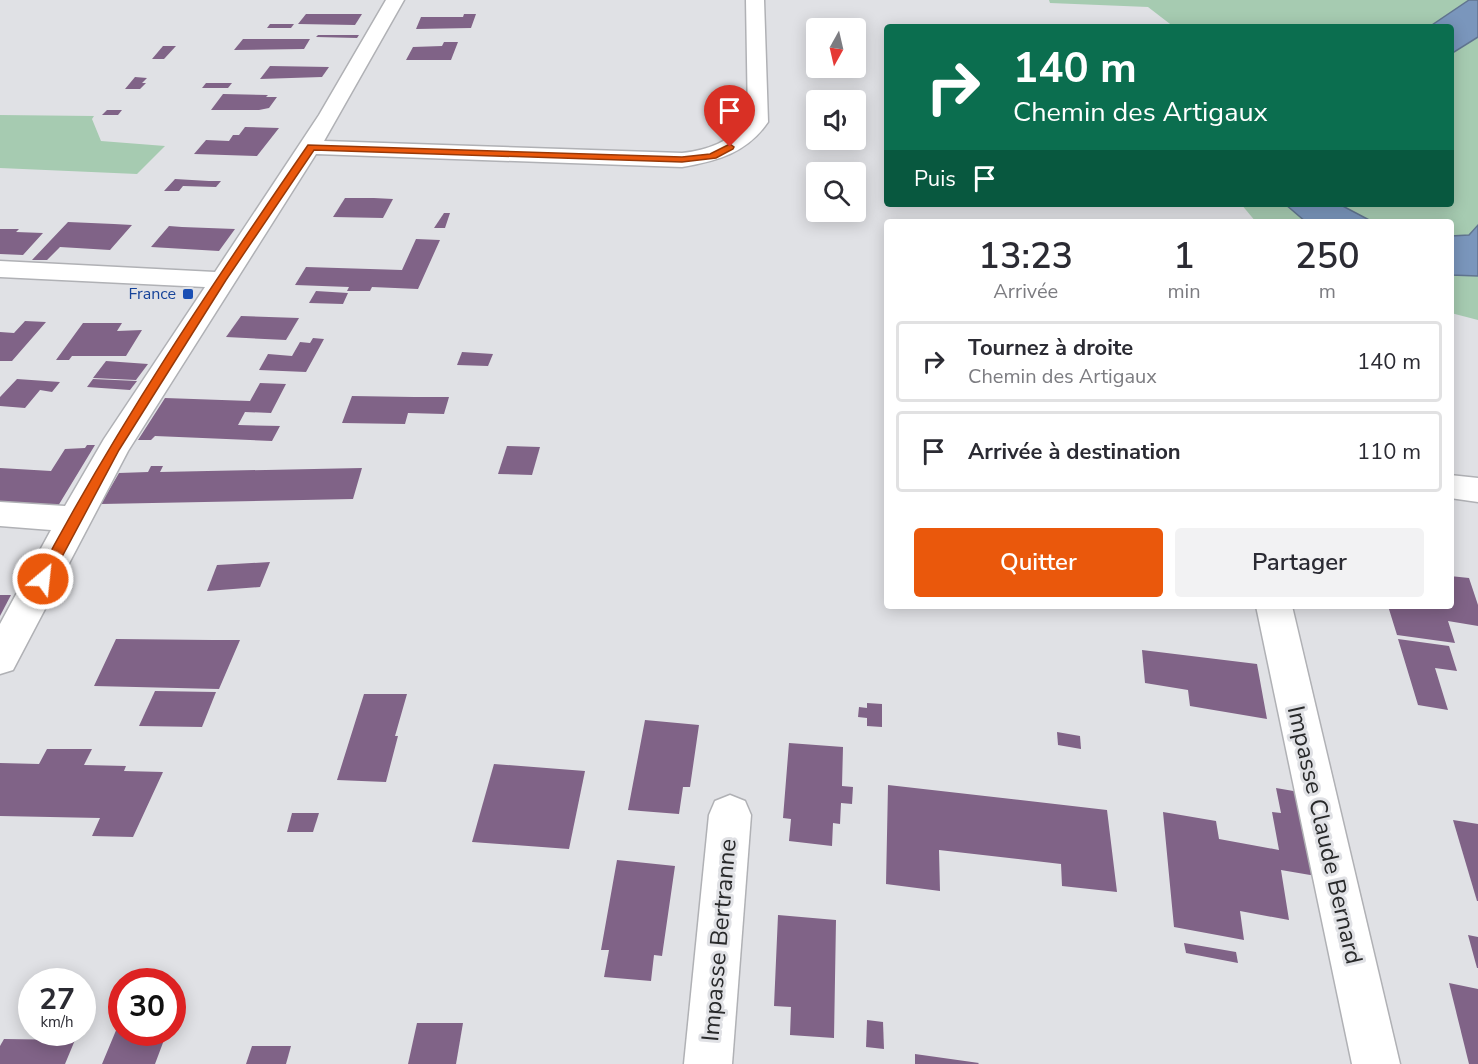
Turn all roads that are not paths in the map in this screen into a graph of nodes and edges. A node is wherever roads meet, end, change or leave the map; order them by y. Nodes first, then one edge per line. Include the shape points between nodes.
1 (395, 0) edge
2 (755, 0) edge
3 (312, 147) junction
4 (0, 269) edge
5 (221, 280) junction
6 (1454, 487) edge
7 (1478, 490) edge
8 (0, 514) edge
9 (76, 519) junction
10 (1275, 609) edge
11 (0, 659) edge
12 (730, 815) dead end
13 (708, 1064) edge
14 (1376, 1064) edge

1 - 3 street
2 - 3 street via 758,122 747,138 713,156 682,160
3 - 5 street
4 - 5 street
5 - 9 street via 114,449
6 - 7 street
8 - 9 street
9 - 11 street
10 - 14 street, Impasse Claude Bernard
12 - 13 street, Impasse Bertranne

